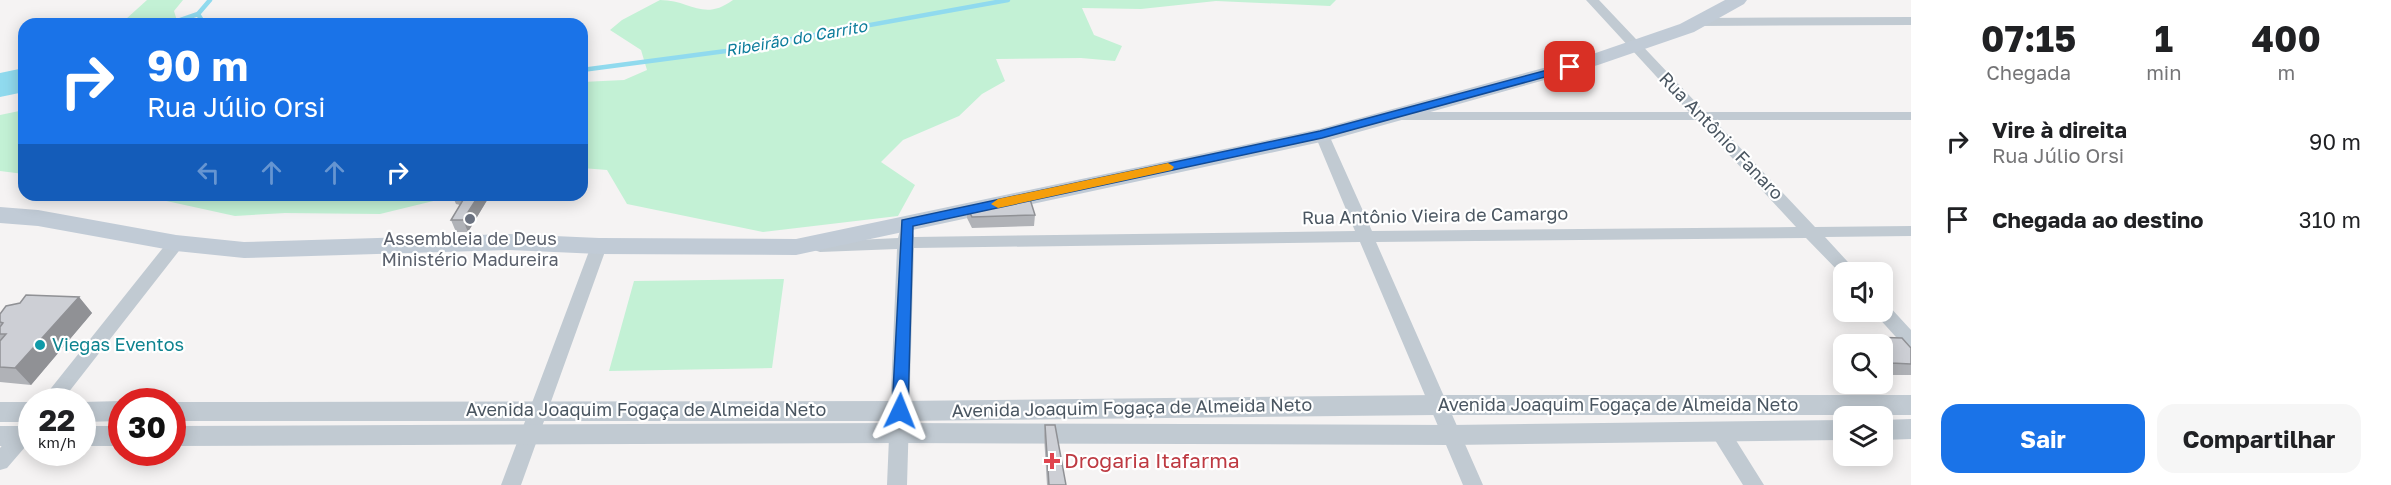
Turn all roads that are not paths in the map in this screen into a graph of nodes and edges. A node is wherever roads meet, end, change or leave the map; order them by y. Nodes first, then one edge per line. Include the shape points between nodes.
1 (1592, 0) edge
2 (1738, 0) edge
3 (1911, 21) edge
4 (1698, 22) junction
5 (1636, 46) junction
6 (1702, 116) junction
7 (1911, 116) edge
8 (1386, 117) junction
9 (1322, 135) junction
10 (0, 215) edge
11 (930, 218) junction
12 (1911, 231) edge
13 (1813, 232) junction
14 (906, 233) junction
15 (1367, 236) junction
16 (960, 241) junction
17 (176, 243) junction
18 (599, 246) junction
19 (1839, 262) edge
20 (1893, 322) edge
21 (1911, 342) edge
22 (61, 388) edge
23 (1436, 405) junction
24 (1911, 405) edge
25 (540, 409) junction
26 (186, 411) edge
27 (0, 412) edge
28 (18, 412) edge
29 (899, 422) junction
30 (1911, 429) edge
31 (1833, 430) edge
32 (1893, 430) edge
33 (1720, 432) junction
34 (531, 435) junction
35 (1451, 435) junction
36 (186, 436) edge
37 (18, 437) edge
38 (0, 462) edge
39 (511, 485) edge
40 (897, 485) edge
41 (1473, 485) edge
42 (1754, 485) edge

1 - 5 street, Rua Antônio Fanaro
2 - 4 main road
3 - 4 street
4 - 5 main road
5 - 6 street, Rua Antônio Fanaro
5 - 8 main road via 1591,62
6 - 7 street
6 - 8 street
6 - 13 street, Rua Antônio Fanaro
8 - 9 main road
9 - 11 main road
9 - 15 street
10 - 17 main road
11 - 14 main road
11 - 16 street via 939,236
12 - 13 street, Rua Antônio Vieira de Camargo
13 - 15 street, Rua Antônio Vieira de Camargo
13 - 19 street, Rua Antônio Fanaro
14 - 16 street, Rua Antônio Vieira de Camargo
14 - 18 main road via 796,247
14 - 29 street
15 - 16 street, Rua Antônio Vieira de Camargo
15 - 23 street
17 - 18 main road via 244,250 508,242
17 - 22 street
18 - 25 street
20 - 21 street
23 - 24 street, Avenida Joaquim Fogaça de Almeida Neto
23 - 29 street, Avenida Joaquim Fogaça de Almeida Neto
23 - 35 street
25 - 26 street, Avenida Joaquim Fogaça de Almeida Neto
25 - 29 street, Avenida Joaquim Fogaça de Almeida Neto
25 - 34 street
27 - 28 street
29 - 34 street, Avenida Joaquim Fogaça de Almeida Neto
29 - 35 street, Avenida Joaquim Fogaça de Almeida Neto
29 - 40 street
30 - 32 street
31 - 33 street, Avenida Joaquim Fogaça de Almeida Neto
33 - 35 street, Avenida Joaquim Fogaça de Almeida Neto
33 - 42 street
34 - 36 street, Avenida Joaquim Fogaça de Almeida Neto
34 - 39 street
35 - 41 street
37 - 38 street

